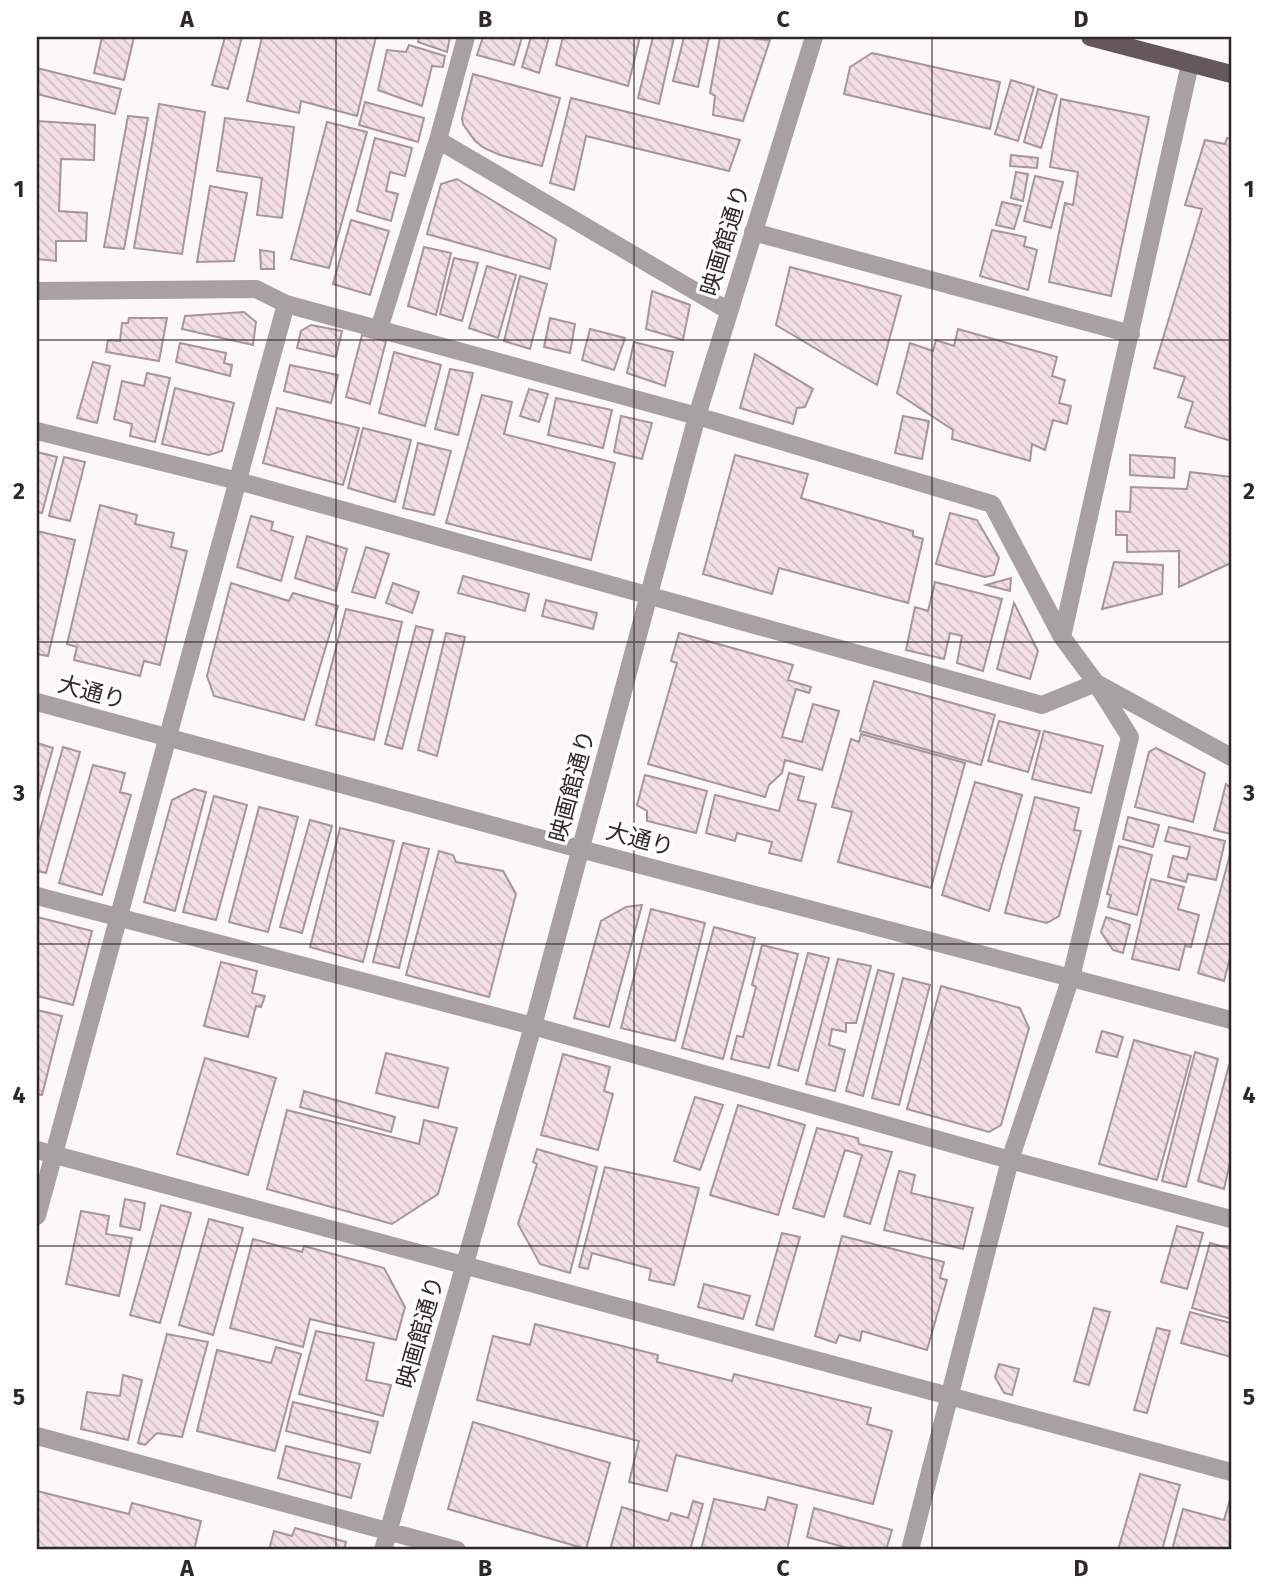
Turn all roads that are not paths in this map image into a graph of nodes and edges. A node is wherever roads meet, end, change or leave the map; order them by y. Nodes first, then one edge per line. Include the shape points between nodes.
1 (466, 37) edge
2 (814, 37) edge
3 (1090, 37) edge
4 (1190, 64) junction
5 (1231, 74) edge
6 (438, 140) junction
7 (753, 232) junction
8 (37, 291) edge
9 (286, 304) junction
10 (729, 311) junction
11 (379, 328) junction
12 (1131, 334) junction
13 (697, 416) junction
14 (37, 431) edge
15 (237, 481) junction
16 (647, 596) junction
17 (1062, 637) junction
18 (1096, 683) junction
19 (37, 702) edge
20 (168, 737) junction
21 (1231, 757) edge
22 (580, 849) junction
23 (37, 896) edge
24 (117, 917) junction
25 (1071, 977) junction
26 (1231, 1020) edge
27 (533, 1026) junction
28 (45, 1152) edge
29 (1010, 1160) junction
30 (37, 1216) edge
31 (1231, 1219) edge
32 (465, 1265) junction
33 (950, 1396) junction
34 (37, 1436) edge
35 (1231, 1472) edge
36 (388, 1532) junction
37 (383, 1550) edge
38 (457, 1550) edge
39 (909, 1550) edge

1 - 6 street
2 - 7 street, 映画館通り
3 - 4 main road
4 - 5 main road
4 - 12 street
6 - 10 street
6 - 11 street
7 - 10 street, 映画館通り
7 - 12 street
8 - 9 street via 256,289
9 - 11 street
9 - 15 street
10 - 13 street, 映画館通り
11 - 13 street
12 - 17 street
13 - 16 street, 映画館通り
13 - 17 street via 992,504
14 - 15 street
15 - 16 street
15 - 20 street
16 - 18 street via 1042,705
16 - 22 street, 映画館通り
17 - 18 street
18 - 21 street
18 - 25 street via 1129,737
19 - 20 street, 大通り
20 - 22 street, 大通り
20 - 24 street
22 - 25 street, 大通り
22 - 27 street, 映画館通り
23 - 24 street
24 - 27 street
24 - 28 street
25 - 26 street, 大通り
25 - 29 street
27 - 29 street
27 - 32 street, 映画館通り
28 - 30 street
28 - 32 street
29 - 31 street
29 - 33 street
32 - 33 street
32 - 36 street, 映画館通り
33 - 35 street
33 - 39 street
34 - 36 street
36 - 37 street, 映画館通り
36 - 38 street

